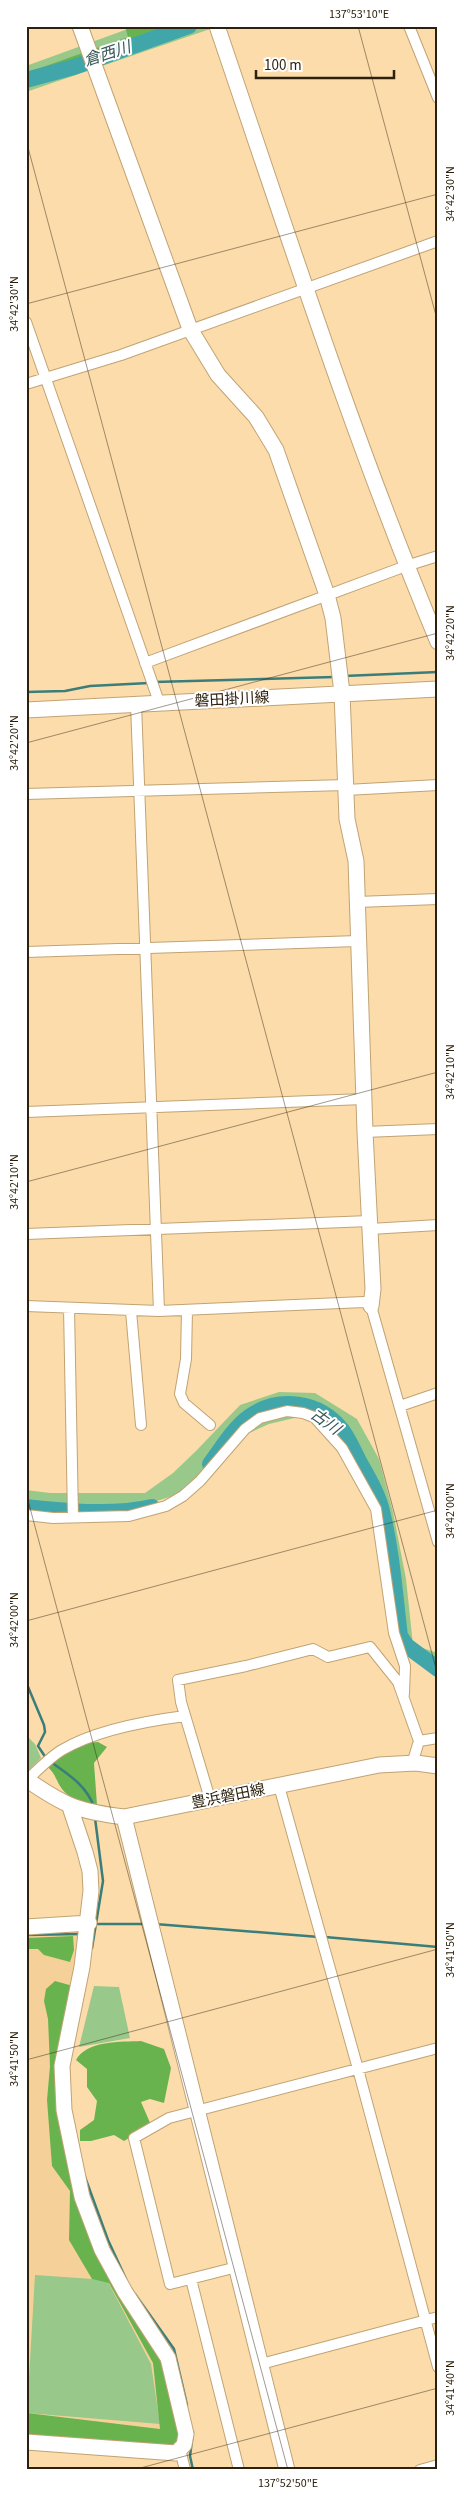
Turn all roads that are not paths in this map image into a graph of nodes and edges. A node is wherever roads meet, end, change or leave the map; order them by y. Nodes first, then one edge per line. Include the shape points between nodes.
1 (80, 26) edge
2 (217, 26) edge
3 (409, 26) edge
4 (438, 98) edge
5 (438, 241) edge
6 (306, 288) junction
7 (26, 322) edge
8 (190, 329) junction
9 (46, 377) junction
10 (26, 384) edge
11 (438, 556) edge
12 (406, 566) junction
13 (327, 595) junction
14 (438, 642) edge
15 (145, 663) junction
16 (438, 689) edge
17 (342, 693) junction
18 (158, 702) junction
19 (136, 704) junction
20 (26, 710) edge
21 (438, 785) edge
22 (346, 788) junction
23 (140, 790) junction
24 (26, 794) edge
25 (438, 899) edge
26 (357, 902) junction
27 (358, 941) junction
28 (146, 948) junction
29 (26, 952) edge
30 (364, 1099) junction
31 (151, 1109) junction
32 (26, 1112) edge
33 (438, 1129) edge
34 (365, 1132) junction
35 (370, 1225) junction
36 (438, 1225) edge
37 (156, 1229) junction
38 (26, 1234) edge
39 (26, 1306) edge
40 (371, 1306) junction
41 (69, 1308) junction
42 (188, 1310) junction
43 (131, 1311) junction
44 (159, 1311) junction
45 (438, 1392) edge
46 (400, 1406) junction
47 (210, 1424) dead end
48 (141, 1425) dead end
49 (26, 1515) edge
50 (73, 1518) junction
51 (436, 1531) edge
52 (438, 1542) edge
53 (404, 1694) junction
54 (185, 1716) junction
55 (438, 1738) edge
56 (419, 1741) junction
57 (412, 1764) junction
58 (438, 1766) edge
59 (27, 1779) edge
60 (279, 1786) junction
61 (210, 1799) junction
62 (70, 1807) junction
63 (124, 1817) junction
64 (89, 1923) junction
65 (26, 1927) edge
66 (438, 2048) edge
67 (358, 2069) junction
68 (197, 2111) junction
69 (237, 2267) junction
70 (191, 2279) junction
71 (438, 2317) edge
72 (425, 2320) junction
73 (261, 2364) junction
74 (438, 2367) edge
75 (26, 2442) edge
76 (180, 2449) junction
77 (438, 2464) edge
78 (185, 2470) edge
79 (240, 2470) edge
80 (287, 2470) edge
81 (420, 2470) edge

1 - 8 street
2 - 6 street
3 - 4 street
5 - 6 street
6 - 8 street
6 - 12 street
7 - 9 street
8 - 9 street via 120,355
8 - 13 street via 218,376 256,417 276,450
9 - 10 street
9 - 15 street
11 - 12 street
12 - 13 street
12 - 14 street
13 - 15 street
13 - 17 street
15 - 18 street
16 - 17 street, 磐田掛川線
17 - 18 street, 磐田掛川線
17 - 22 street
18 - 19 street, 磐田掛川線
19 - 20 street, 磐田掛川線
19 - 23 street
21 - 22 street
22 - 23 street
22 - 26 street via 347,819 356,861
23 - 24 street
23 - 28 street
25 - 26 street
26 - 27 street
27 - 28 street
27 - 30 street
28 - 29 street
28 - 31 street
30 - 31 street
30 - 34 street
31 - 32 street
31 - 37 street
33 - 34 street
34 - 35 street
35 - 36 street
35 - 37 street
35 - 40 street
37 - 38 street
37 - 44 street
39 - 41 street
40 - 42 street via 348,1301
40 - 46 street
41 - 43 street
41 - 50 street
42 - 44 street
42 - 47 street via 186,1359 180,1394 184,1402
43 - 44 street
43 - 48 street
45 - 46 street
46 - 51 street
49 - 50 street
50 - 53 street via 129,1516 166,1506 200,1481 245,1429 260,1418 287,1411 303,1412 314,1418 342,1448 376,1509 394,1633 405,1666
51 - 52 street
53 - 54 street via 370,1647 328,1657 313,1649 178,1680
53 - 56 street
54 - 59 street via 155,1720 87,1738 61,1750
54 - 61 street
55 - 56 street
56 - 57 street
57 - 58 street, 豊浜磐田線
57 - 60 street, 豊浜磐田線 via 380,1765
59 - 62 street, 豊浜磐田線
60 - 61 street, 豊浜磐田線
60 - 67 street
61 - 63 street, 豊浜磐田線
62 - 63 street, 豊浜磐田線
62 - 64 street via 90,1871
63 - 68 street
64 - 65 street
64 - 76 street via 62,2066 64,2110 82,2197 102,2250 168,2358 186,2434 184,2446
66 - 67 street
67 - 68 street
67 - 72 street
68 - 69 street
68 - 70 street via 169,2118 134,2138 170,2284
69 - 70 street
69 - 73 street
70 - 79 street
71 - 72 street
72 - 73 street
72 - 74 street
73 - 80 street
75 - 76 street via 176,2453
76 - 78 street
77 - 81 street

